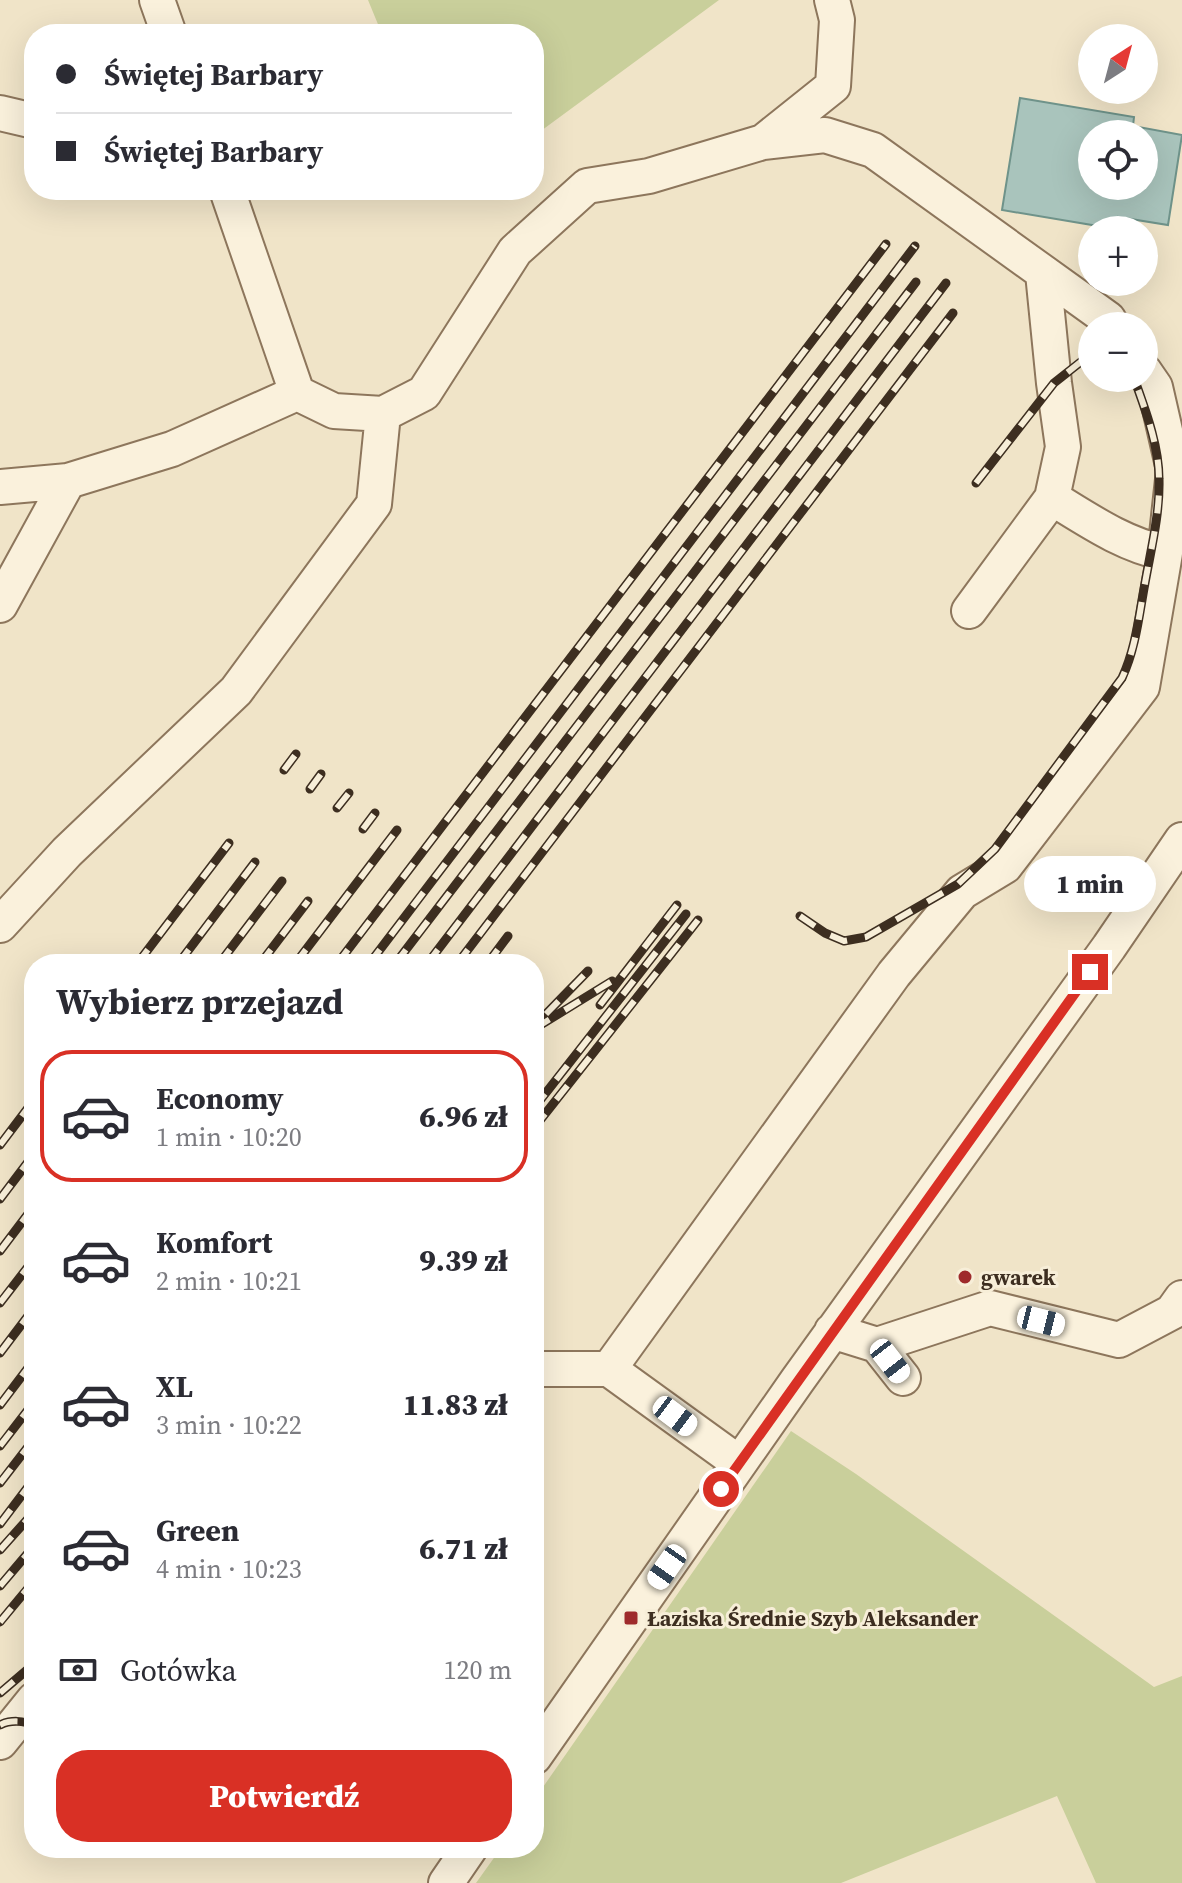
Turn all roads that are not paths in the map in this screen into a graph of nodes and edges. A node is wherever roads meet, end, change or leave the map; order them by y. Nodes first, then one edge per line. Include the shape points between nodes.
1 (157, 0) edge
2 (832, 0) edge
3 (165, 24) edge
4 (0, 113) edge
5 (24, 119) edge
6 (763, 142) junction
7 (230, 200) edge
8 (1043, 273) junction
9 (1098, 312) edge
10 (1156, 392) edge
11 (297, 393) junction
12 (383, 414) junction
13 (68, 481) junction
14 (0, 487) edge
15 (1052, 498) junction
16 (1165, 553) junction
17 (0, 605) edge
18 (969, 611) dead end
19 (1180, 848) edge
20 (0, 925) edge
21 (1182, 1298) edge
22 (832, 1331) junction
23 (877, 1345) junction
24 (544, 1369) edge
25 (609, 1369) junction
26 (903, 1378) dead end
27 (739, 1463) junction
28 (24, 1712) edge
29 (0, 1742) edge
30 (544, 1743) edge
31 (463, 1858) edge
32 (446, 1883) edge

1 - 3 street
2 - 6 street via 837,20 833,86
4 - 5 street
6 - 8 street via 825,135 873,150
6 - 12 street via 649,176 587,186 515,251 424,393
7 - 11 street
8 - 9 street
8 - 15 street via 1063,447
10 - 16 street via 1174,470
11 - 12 street via 334,411
11 - 13 street via 172,449
12 - 20 street via 374,504 236,691 67,852
13 - 14 street
13 - 17 street
15 - 16 street via 1105,531
15 - 18 street
16 - 25 street via 1142,687 1005,866 962,892 894,974
19 - 22 street
21 - 23 street via 1172,1312 1119,1340 990,1308
22 - 23 street
22 - 27 street
23 - 26 street
24 - 25 street
25 - 27 street
27 - 30 street
28 - 29 street
31 - 32 street

